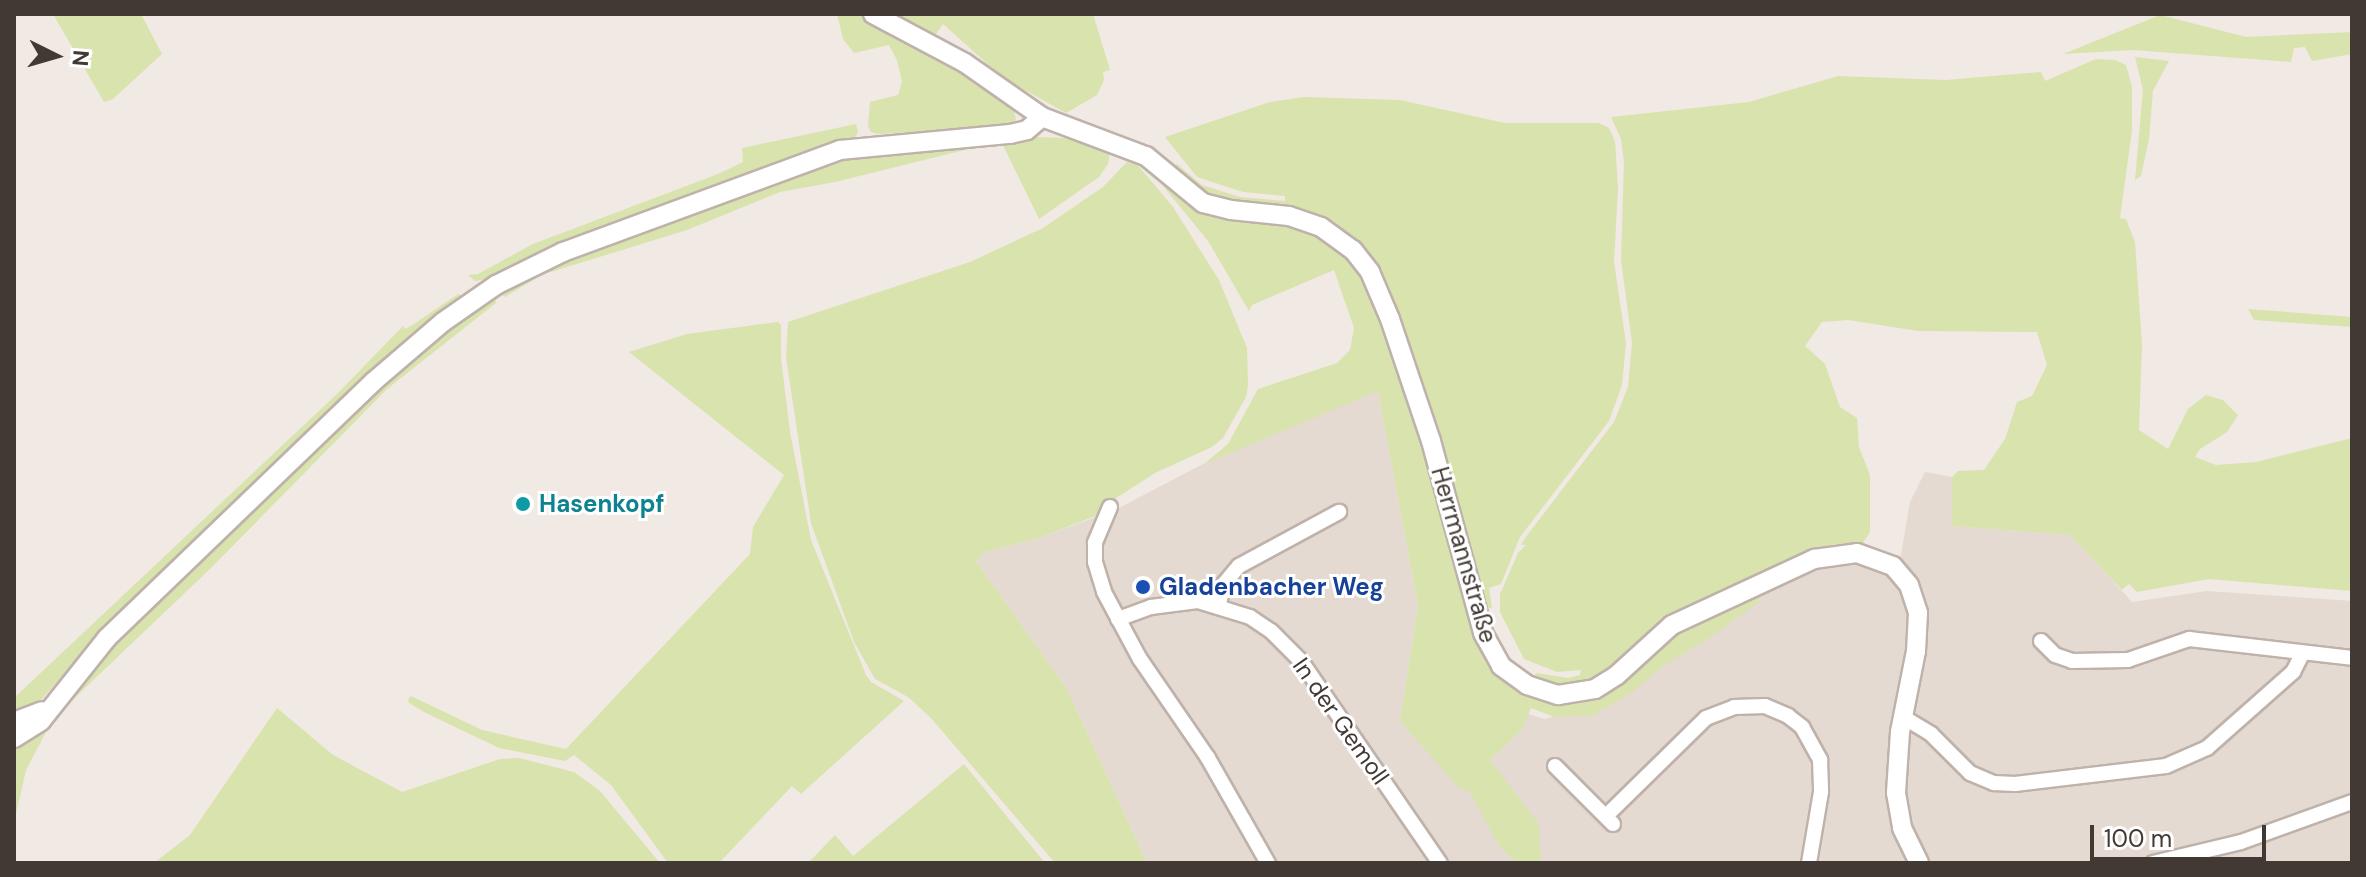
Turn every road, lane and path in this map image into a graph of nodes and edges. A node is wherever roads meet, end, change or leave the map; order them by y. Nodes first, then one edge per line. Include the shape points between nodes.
1 (873, 14) edge
2 (1042, 117) junction
3 (1110, 507) dead end
4 (1339, 512) dead end
5 (1219, 605) junction
6 (1118, 619) junction
7 (2041, 641) dead end
8 (2302, 654) junction
9 (2352, 658) edge
10 (51, 706) junction
11 (1903, 717) junction
12 (14, 722) edge
13 (14, 738) edge
14 (1555, 766) dead end
15 (2352, 802) edge
16 (1268, 863) edge
17 (1440, 863) edge
18 (1809, 863) edge
19 (1919, 863) edge
20 (2153, 863) edge

1 - 2 street, Herrmannstraße via 965,63
2 - 10 street via 1027,130 1010,134 840,150 563,252 496,285 373,382 107,638
2 - 11 street, Herrmannstraße via 1146,156 1203,203 1289,216 1321,227 1362,260 1385,305 1431,441 1483,633 1512,677 1558,695 1590,691 1687,617 1814,559 1857,553 1893,566 1917,606 1916,651
3 - 6 street via 1097,530 1095,562
4 - 5 street via 1239,566 1223,585
5 - 6 street, In der Gemoll via 1181,601
5 - 17 street, In der Gemoll via 1250,617 1287,645
6 - 16 street
7 - 8 street via 2055,655 2072,661 2128,660 2189,639
8 - 9 street
8 - 11 street via 2293,672 2207,748 2166,766 1994,783 1970,773 1931,734
10 - 12 street
10 - 13 street via 41,721
11 - 19 street, Herrmannstraße via 1897,802 1905,837
14 - 18 street via 1610,820 1706,718 1734,707 1765,706 1802,727 1820,760 1821,792
15 - 20 street via 2241,842

